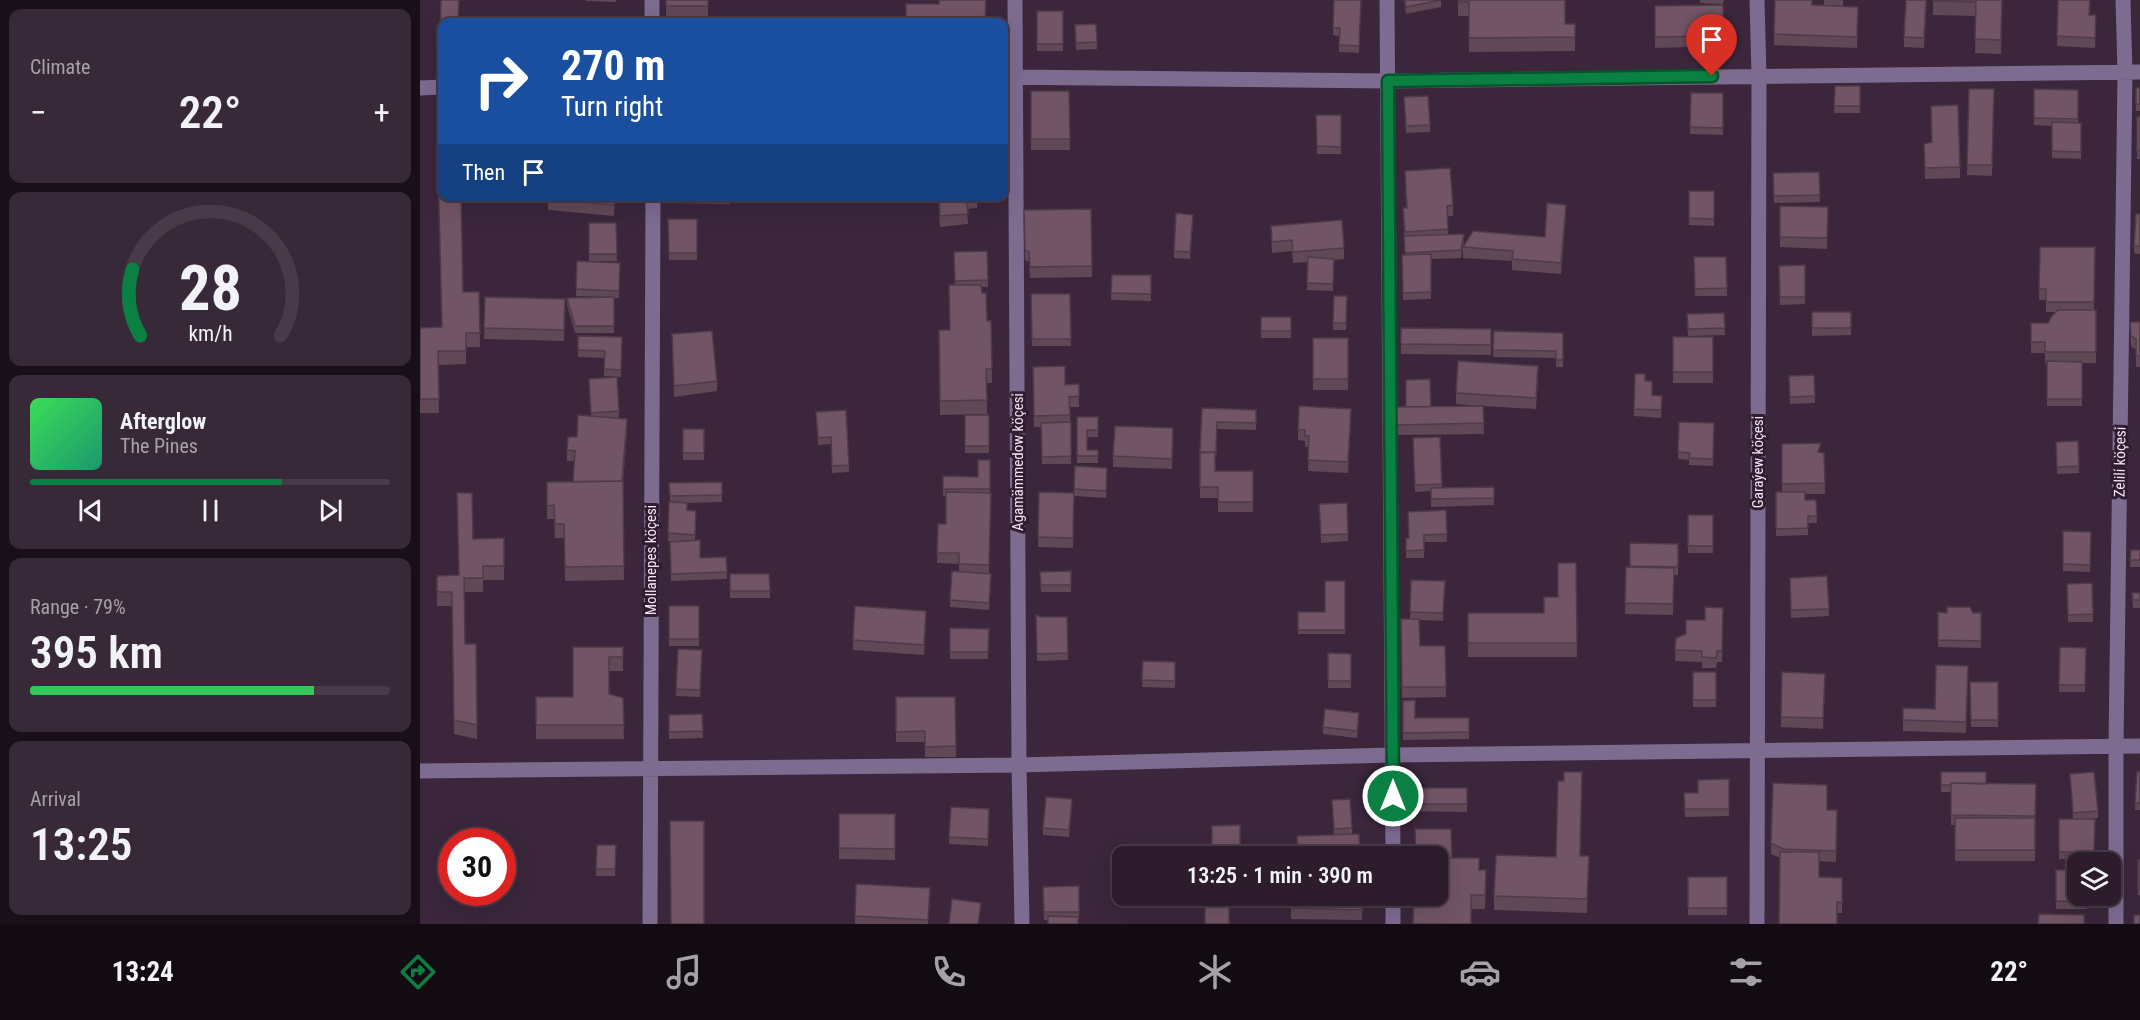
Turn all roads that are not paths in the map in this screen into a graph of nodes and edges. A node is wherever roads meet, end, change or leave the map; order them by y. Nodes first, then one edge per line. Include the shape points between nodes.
1 (652, 0) edge
2 (1015, 0) edge
3 (1387, 0) edge
4 (1757, 0) edge
5 (2123, 0) edge
6 (652, 18) edge
7 (2133, 73) edge
8 (1759, 76) junction
9 (1010, 77) edge
10 (1388, 81) junction
11 (438, 87) edge
12 (420, 88) edge
13 (653, 201) edge
14 (2116, 746) junction
15 (2140, 746) edge
16 (1757, 752) junction
17 (1392, 755) junction
18 (1019, 765) junction
19 (650, 769) junction
20 (420, 771) edge
21 (1393, 846) edge
22 (1393, 906) edge
23 (650, 924) edge
24 (1022, 924) edge
25 (1393, 924) edge
26 (1757, 924) edge
27 (2116, 924) edge

1 - 6 street
2 - 9 street, Agamämmedow köçesi
3 - 10 street
4 - 8 street, Garaýew köçesi
5 - 7 street, Zelili köçesi
7 - 8 street
7 - 14 street, Zelili köçesi
8 - 10 street
8 - 16 street, Garaýew köçesi
9 - 10 street
9 - 18 street, Agamämmedow köçesi
10 - 17 street
11 - 12 street
13 - 19 street, Mollanepes köçesi
14 - 15 street
14 - 16 street
14 - 27 street, Zelili köçesi
16 - 17 street
16 - 26 street, Garaýew köçesi
17 - 18 street
17 - 21 street
18 - 19 street
18 - 24 street, Agamämmedow köçesi
19 - 20 street
19 - 23 street, Mollanepes köçesi
22 - 25 street

